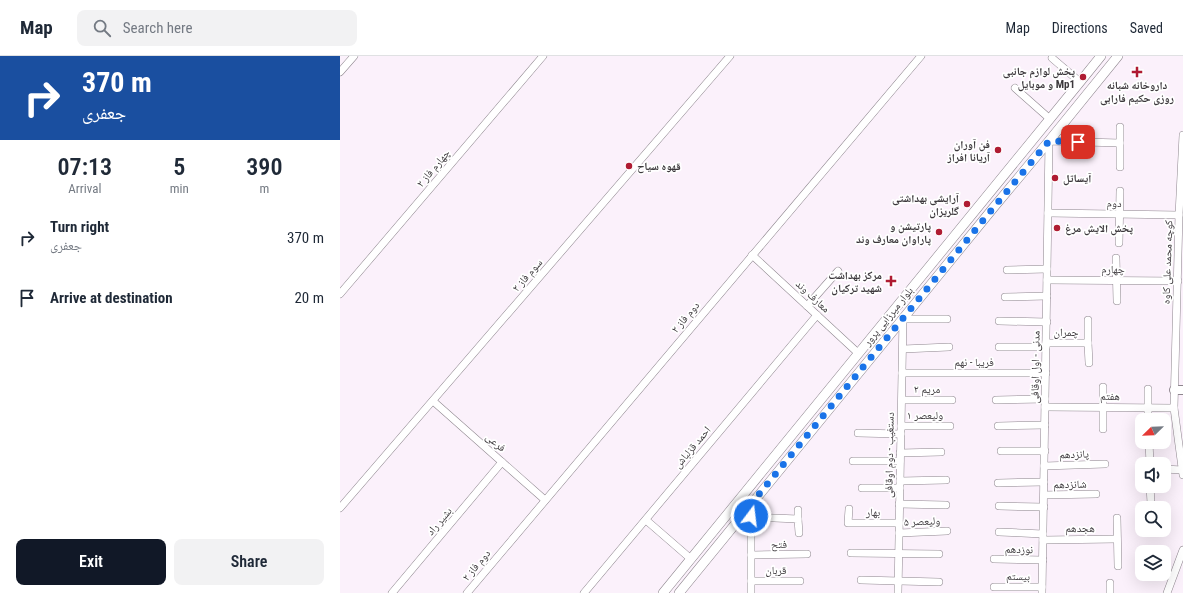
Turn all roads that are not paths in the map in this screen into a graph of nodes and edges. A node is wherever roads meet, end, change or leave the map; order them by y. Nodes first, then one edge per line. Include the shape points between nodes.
1 (354, 56) edge
2 (543, 56) edge
3 (730, 56) edge
4 (921, 56) edge
5 (1101, 56) edge
6 (1118, 56) edge
7 (1052, 58) dead end
8 (340, 72) edge
9 (1080, 82) junction
10 (1015, 88) dead end
11 (1050, 119) junction
12 (1120, 127) dead end
13 (1183, 135) edge
14 (1049, 141) junction
15 (1120, 143) junction
16 (1120, 167) dead end
17 (1120, 191) dead end
18 (1048, 213) junction
19 (1120, 214) junction
20 (1179, 215) junction
21 (1119, 243) dead end
22 (752, 255) junction
23 (1116, 258) dead end
24 (1047, 269) junction
25 (1007, 270) dead end
26 (838, 271) dead end
27 (1047, 280) junction
28 (1117, 280) junction
29 (1178, 281) junction
30 (340, 294) edge
31 (1047, 296) junction
32 (1005, 297) dead end
33 (1117, 301) dead end
34 (807, 306) junction
35 (817, 315) junction
36 (903, 318) junction
37 (947, 319) dead end
38 (1088, 320) dead end
39 (999, 321) dead end
40 (1047, 322) junction
41 (1088, 342) junction
42 (1046, 345) junction
43 (999, 347) dead end
44 (949, 348) dead end
45 (903, 349) junction
46 (858, 353) junction
47 (1089, 363) dead end
48 (902, 373) junction
49 (1046, 373) junction
50 (1103, 387) dead end
51 (1148, 389) dead end
52 (1174, 390) junction
53 (1183, 390) edge
54 (1045, 399) junction
55 (902, 400) junction
56 (952, 400) dead end
57 (996, 400) dead end
58 (433, 401) junction
59 (1045, 407) junction
60 (1103, 407) junction
61 (1148, 408) junction
62 (1174, 408) junction
63 (1148, 413) edge
64 (1045, 425) junction
65 (901, 426) junction
66 (950, 426) dead end
67 (998, 426) dead end
68 (1103, 429) dead end
69 (858, 433) dead end
70 (901, 434) junction
71 (1045, 451) junction
72 (941, 452) dead end
73 (1001, 452) dead end
74 (900, 453) junction
75 (853, 461) dead end
76 (900, 461) junction
77 (502, 462) junction
78 (1105, 464) dead end
79 (1044, 466) junction
80 (1171, 470) edge
81 (1182, 472) edge
82 (946, 480) dead end
83 (998, 482) dead end
84 (1044, 482) junction
85 (900, 484) junction
86 (862, 488) dead end
87 (1096, 494) dead end
88 (1044, 495) junction
89 (545, 500) junction
90 (751, 504) junction
91 (900, 504) junction
92 (946, 505) dead end
93 (999, 506) dead end
94 (1044, 507) junction
95 (340, 508) edge
96 (849, 509) dead end
97 (798, 510) dead end
98 (751, 516) junction
99 (1117, 518) dead end
100 (798, 519) junction
101 (646, 520) junction
102 (899, 523) junction
103 (947, 531) dead end
104 (999, 532) dead end
105 (799, 533) dead end
106 (899, 533) junction
107 (1043, 537) junction
108 (1118, 539) junction
109 (1183, 550) edge
110 (851, 553) dead end
111 (807, 554) dead end
112 (898, 554) junction
113 (939, 554) dead end
114 (751, 555) junction
115 (691, 559) junction
116 (994, 559) dead end
117 (1043, 560) junction
118 (1118, 566) dead end
119 (862, 580) dead end
120 (898, 580) junction
121 (751, 581) junction
122 (800, 581) dead end
123 (939, 582) dead end
124 (1110, 583) dead end
125 (994, 587) dead end
126 (1042, 590) edge
127 (750, 592) edge
128 (392, 593) edge
129 (467, 593) edge
130 (584, 593) edge
131 (663, 593) edge
132 (679, 593) edge
133 (898, 593) edge
134 (1110, 593) edge
135 (1167, 593) edge

1 - 8 street
2 - 30 street, چهارم فاز ۲
3 - 58 street, سوم فاز ۲
4 - 22 street, دوم فاز ۲
5 - 9 main road, بلوار میرزایی پرور
6 - 14 main road, بلوار میرزایی پرور
7 - 9 street
9 - 11 main road, بلوار میرزایی پرور
10 - 11 street
11 - 46 main road, بلوار میرزایی پرور
12 - 15 street
13 - 20 street, کوچه محمد علی کاوه
14 - 15 street
14 - 18 street, مدنی - اول اوقافی
14 - 36 main road, بلوار میرزایی پرور
15 - 16 street
17 - 19 street
18 - 19 street, دوم
18 - 24 street, مدنی - اول اوقافی
19 - 20 street, دوم
19 - 21 street
20 - 29 street, کوچه محمد علی کاوه
22 - 34 street, معارف وند
22 - 89 street, دوم فاز ۲
23 - 28 street
24 - 25 street
24 - 27 street, مدنی - اول اوقافی
26 - 34 street
27 - 28 street, چهارم
27 - 31 street, مدنی - اول اوقافی
28 - 29 street, چهارم
28 - 33 street
29 - 52 street, کوچه محمد علی کاوه
31 - 32 street
31 - 40 street, مدنی - اول اوقافی
34 - 35 street, معارف وند
35 - 46 street, معارف وند
35 - 101 street, احمد قزلباش
36 - 37 street
36 - 45 street, دستغیب - دوم اوقافی
36 - 90 main road, بلوار میرزایی پرور
38 - 41 street
39 - 40 street
40 - 42 street, مدنی - اول اوقافی
41 - 42 street, چمران
41 - 47 street, چمران
42 - 43 street, چمران
42 - 49 street, مدنی - اول اوقافی
44 - 45 street
45 - 48 street, دستغیب - دوم اوقافی
46 - 115 main road, بلوار میرزایی پرور
48 - 49 street, فریبا - نهم
48 - 55 street, دستغیب - دوم اوقافی
49 - 54 street, مدنی - اول اوقافی
50 - 60 street
51 - 61 street
52 - 53 street
52 - 62 street, کوچه محمد علی کاوه
54 - 57 street
54 - 59 street, مدنی - اول اوقافی
55 - 56 street, مریم ۲
55 - 65 street, دستغیب - دوم اوقافی
58 - 77 street, فرعی
58 - 95 street, سوم فاز ۲
59 - 60 street, هفتم
59 - 64 street, مدنی - اول اوقافی
60 - 61 street, هفتم
60 - 68 street
61 - 62 street, هفتم
61 - 63 street
62 - 81 street, کوچه محمد علی کاوه
64 - 67 street
64 - 71 street, مدنی - اول اوقافی
65 - 66 street, ولیعصر ۱
65 - 70 street, دستغیب - دوم اوقافی
69 - 70 street
70 - 74 street, دستغیب - دوم اوقافی
71 - 73 street
71 - 79 street, مدنی - اول اوقافی
72 - 74 street
74 - 76 street, دستغیب - دوم اوقافی
75 - 76 street
76 - 85 street, دستغیب - دوم اوقافی
77 - 89 street, فرعی
77 - 128 street, بشیر راد
78 - 79 street, پانزدهم
79 - 84 street, مدنی - اول اوقافی
80 - 81 street
82 - 85 street
83 - 84 street
84 - 88 street, مدنی - اول اوقافی
85 - 86 street
85 - 91 street, دستغیب - دوم اوقافی
87 - 88 street, شانزدهم
88 - 94 street, مدنی - اول اوقافی
89 - 129 street, دوم فاز ۲
90 - 98 street
90 - 132 main road, بلوار میرزایی پرور
91 - 92 street
91 - 102 street, دستغیب - دوم اوقافی
93 - 94 street
94 - 107 street, مدنی - اول اوقافی
96 - 102 street, بهار via 848,523
97 - 100 street
98 - 100 street
98 - 114 street
99 - 108 street
100 - 105 street
101 - 115 street
101 - 130 street, احمد قزلباش
102 - 106 street, دستغیب - دوم اوقافی
103 - 106 street, ولیعصر ۵
104 - 107 street, هجدهم
106 - 112 street, دستغیب - دوم اوقافی
107 - 108 street, هجدهم
107 - 117 street, مدنی - اول اوقافی
108 - 118 street
109 - 135 street
110 - 112 street
111 - 114 street, فتح
112 - 113 street
112 - 120 street, دستغیب - دوم اوقافی
114 - 121 street
115 - 131 main road, بلوار میرزایی پرور
116 - 117 street, نوزدهم
117 - 126 street, مدنی - اول اوقافی
119 - 120 street
120 - 123 street
120 - 133 street, دستغیب - دوم اوقافی
121 - 122 street, قربان
121 - 127 street
124 - 134 street
125 - 126 street, بیستم

